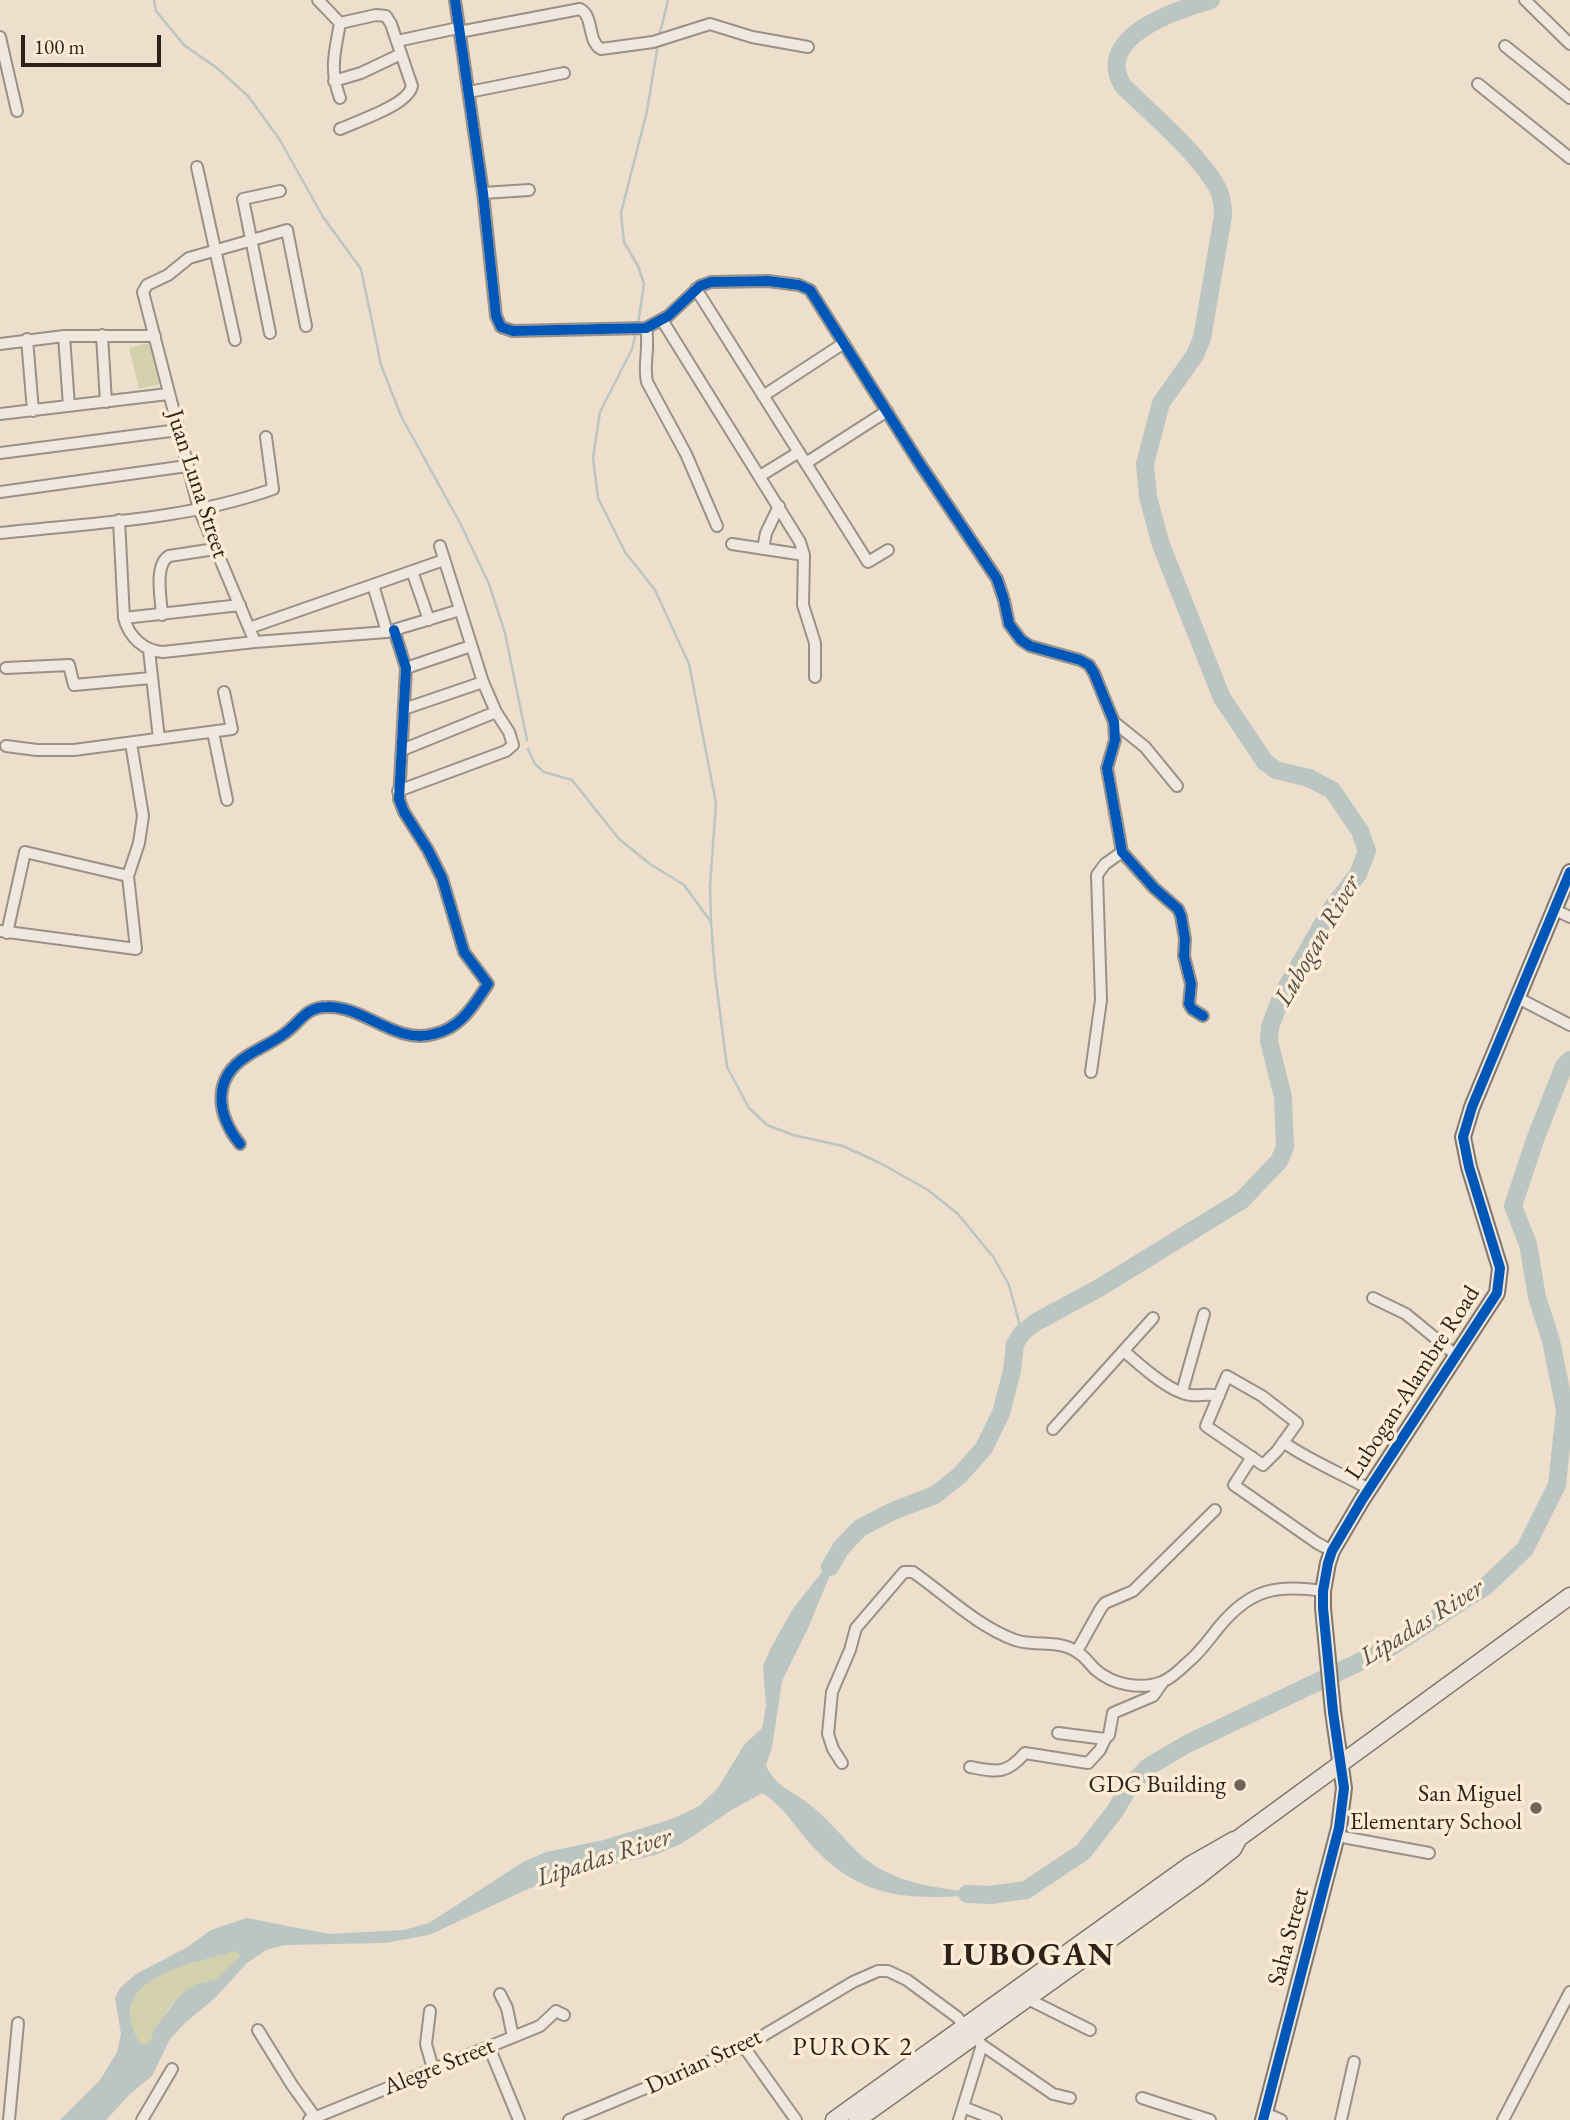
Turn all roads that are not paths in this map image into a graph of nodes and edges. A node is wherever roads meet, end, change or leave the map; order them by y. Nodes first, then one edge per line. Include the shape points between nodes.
1 (318, 0) edge
2 (455, 0) edge
3 (1525, 0) edge
4 (340, 23) junction
5 (458, 30) junction
6 (0, 37) edge
7 (397, 41) junction
8 (1570, 44) edge
9 (1505, 46) dead end
10 (808, 47) dead end
11 (401, 54) junction
12 (564, 73) dead end
13 (334, 81) junction
14 (1478, 84) dead end
15 (6, 87) edge
16 (469, 92) junction
17 (340, 98) dead end
18 (1570, 98) edge
19 (17, 111) dead end
20 (340, 129) dead end
21 (1570, 158) edge
22 (197, 167) dead end
23 (529, 190) dead end
24 (280, 191) dead end
25 (483, 193) junction
26 (251, 241) junction
27 (215, 251) junction
28 (696, 289) junction
29 (662, 320) junction
30 (306, 326) dead end
31 (646, 328) junction
32 (270, 333) dead end
33 (102, 335) junction
34 (64, 336) junction
35 (155, 336) junction
36 (27, 340) junction
37 (235, 340) dead end
38 (844, 343) junction
39 (0, 344) edge
40 (168, 394) junction
41 (763, 396) junction
42 (106, 402) junction
43 (68, 406) junction
44 (33, 411) junction
45 (887, 411) junction
46 (0, 414) edge
47 (178, 430) junction
48 (266, 437) dead end
49 (799, 452) junction
50 (0, 453) edge
51 (806, 463) junction
52 (187, 466) junction
53 (760, 475) junction
54 (0, 492) edge
55 (779, 506) junction
56 (199, 509) junction
57 (118, 520) junction
58 (717, 526) dead end
59 (0, 533) edge
60 (732, 544) dead end
61 (440, 546) dead end
62 (215, 549) junction
63 (763, 549) junction
64 (888, 550) dead end
65 (804, 555) junction
66 (444, 560) junction
67 (412, 572) junction
68 (373, 585) junction
69 (240, 606) junction
70 (460, 610) junction
71 (162, 615) junction
72 (124, 618) junction
73 (429, 620) junction
74 (249, 628) junction
75 (391, 631) junction
76 (255, 642) junction
77 (471, 646) junction
78 (149, 650) junction
79 (6, 668) dead end
80 (406, 668) junction
81 (815, 677) dead end
82 (151, 678) junction
83 (484, 682) junction
84 (225, 692) dead end
85 (404, 709) junction
86 (496, 712) junction
87 (1114, 722) junction
88 (213, 732) junction
89 (159, 739) junction
90 (131, 743) junction
91 (6, 746) dead end
92 (402, 750) junction
93 (1177, 786) dead end
94 (398, 791) junction
95 (227, 800) dead end
96 (1122, 852) junction
97 (128, 876) junction
98 (1569, 877) edge
99 (1555, 910) junction
100 (1570, 917) edge
101 (4, 932) edge
102 (1518, 998) junction
103 (1203, 1016) dead end
104 (1570, 1025) edge
105 (1091, 1072) dead end
106 (240, 1144) dead end
107 (1373, 1297) dead end
108 (1204, 1314) dead end
109 (1153, 1318) dead end
110 (1124, 1351) junction
111 (1457, 1356) junction
112 (1182, 1392) junction
113 (1219, 1396) junction
114 (1053, 1429) dead end
115 (1283, 1443) junction
116 (1252, 1457) junction
117 (1369, 1489) junction
118 (1215, 1510) dead end
119 (1332, 1551) junction
120 (1323, 1591) junction
121 (1570, 1596) edge
122 (1077, 1651) junction
123 (1163, 1682) junction
124 (1058, 1733) dead end
125 (1105, 1739) junction
126 (842, 1763) dead end
127 (1341, 1764) junction
128 (970, 1767) dead end
129 (1337, 1836) junction
130 (1239, 1838) junction
131 (1429, 1853) dead end
132 (1570, 1992) edge
133 (500, 1994) dead end
134 (1026, 1998) junction
135 (429, 2011) dead end
136 (564, 2015) dead end
137 (18, 2023) dead end
138 (258, 2030) dead end
139 (1090, 2030) dead end
140 (974, 2035) junction
141 (513, 2037) junction
142 (489, 2047) junction
143 (744, 2047) junction
144 (1353, 2062) dead end
145 (172, 2069) dead end
146 (433, 2069) junction
147 (1070, 2098) dead end
148 (1142, 2098) dead end
149 (962, 2107) junction
150 (1264, 2117) edge
151 (312, 2119) edge
152 (9, 2120) edge
153 (142, 2120) edge
154 (519, 2120) edge
155 (569, 2120) edge
156 (796, 2120) edge
157 (834, 2120) edge
158 (857, 2120) edge
159 (959, 2120) edge
160 (996, 2120) edge
161 (1210, 2120) edge
162 (1281, 2120) edge
163 (1341, 2120) edge
164 (1503, 2120) edge

1 - 4 street
2 - 5 street
3 - 8 street
4 - 7 street via 386,16
4 - 13 street via 332,63
5 - 7 street
5 - 10 street via 580,9 601,49 653,42 710,24
5 - 16 street
6 - 15 street
7 - 11 street
9 - 18 street
11 - 13 street
11 - 20 street via 412,86 408,95
12 - 16 street
13 - 17 street
14 - 21 street
15 - 19 street
16 - 25 street
22 - 27 street
23 - 25 street
24 - 26 street via 243,199
25 - 31 street via 501,327 513,331
26 - 27 street
26 - 30 street via 287,230
26 - 32 street
27 - 35 street, Juan Luna Street via 189,258 147,285 143,292
27 - 37 street
28 - 29 street
28 - 38 street via 720,281 799,285 815,296
28 - 41 street
29 - 31 street
29 - 53 street
31 - 58 street via 645,373 650,390 686,454
33 - 34 street
33 - 35 street
33 - 42 street
34 - 36 street
34 - 43 street
35 - 40 street, Juan Luna Street
36 - 39 street
36 - 44 street
38 - 41 street
38 - 45 street
40 - 42 street
40 - 47 street, Juan Luna Street
41 - 49 street
42 - 43 street
43 - 44 street
44 - 46 street
45 - 51 street
45 - 87 street via 997,579 1014,634 1030,646 1089,665
47 - 50 street
47 - 52 street, Juan Luna Street
48 - 56 street via 273,489
49 - 51 street
49 - 53 street
51 - 64 street via 868,562
52 - 54 street
52 - 56 street, Juan Luna Street
53 - 55 street
55 - 63 street
55 - 65 street
56 - 57 street
56 - 62 street, Juan Luna Street
57 - 59 street
57 - 72 street
60 - 63 street
61 - 66 street
62 - 69 street, Juan Luna Street
62 - 71 street via 163,560
63 - 65 street
65 - 81 street via 803,605 814,636
66 - 67 street
66 - 70 street
67 - 68 street
67 - 73 street
68 - 74 street
68 - 75 street
69 - 71 street
69 - 74 street, Juan Luna Street
70 - 73 street
70 - 77 street
71 - 72 street
72 - 78 street via 130,632
73 - 75 street
74 - 76 street, Juan Luna Street
75 - 76 street
75 - 80 street
76 - 78 street
77 - 80 street
77 - 83 street
78 - 82 street
79 - 82 street via 69,665 74,685
80 - 85 street
82 - 89 street
83 - 85 street
83 - 86 street
84 - 88 street via 232,729
85 - 92 street
86 - 92 street
86 - 94 street via 512,739 510,748
87 - 93 street via 1146,747
87 - 96 street via 1115,740 1107,768
88 - 89 street
88 - 95 street
89 - 90 street
90 - 91 street via 57,751
90 - 97 street via 142,830
92 - 94 street
94 - 106 street via 404,812 442,878 464,952 488,984 464,1017 433,1035 397,1031 344,1008 304,1013 287,1032 245,1057 224,1083 222,1114
96 - 103 street via 1178,909 1191,985 1189,1004
96 - 105 street via 1097,875 1101,1000
97 - 101 street via 25,852
97 - 101 street via 136,949
98 - 99 street, Lubogan-Alambre Road
99 - 100 street
99 - 102 street, Lubogan-Alambre Road
102 - 104 street
102 - 111 street, Lubogan-Alambre Road via 1463,1137 1500,1280 1492,1305
107 - 111 street via 1406,1314
108 - 112 street
109 - 110 street
110 - 112 street
110 - 114 street
111 - 117 street, Lubogan-Alambre Road
112 - 113 street
113 - 115 street via 1227,1376 1278,1407 1297,1423
113 - 116 street via 1206,1426
115 - 116 street via 1263,1465
115 - 117 street
116 - 119 street via 1234,1485
117 - 119 street, Lubogan-Alambre Road
118 - 122 street via 1133,1591 1105,1603
119 - 120 street, Lubogan-Alambre Road
120 - 123 street via 1284,1587 1260,1594 1235,1611 1194,1658
120 - 127 street, Lubogan-Alambre Road
121 - 127 main road
122 - 123 street via 1112,1681 1144,1686
122 - 126 street via 1002,1634 913,1572 904,1572 856,1628 832,1692 828,1734
123 - 125 street via 1153,1696 1112,1713
124 - 125 street
125 - 128 street via 1088,1763 1025,1754 999,1772
127 - 129 street, Saha Street via 1343,1799
127 - 130 main road
129 - 131 street
129 - 150 street, Saha Street
130 - 134 main road via 1233,1849 1199,1876
130 - 140 main road via 1191,1865
132 - 164 street
133 - 141 street
134 - 139 street
134 - 140 main road
135 - 146 street via 426,2044
136 - 141 street, Alegre Street via 556,2011 540,2026
137 - 152 street
138 - 151 street
140 - 143 street, Durian Street via 907,1980 878,1971
140 - 147 street, Durian Street via 1053,2094
140 - 149 street
140 - 157 main road
140 - 158 main road
141 - 142 street, Alegre Street
142 - 146 street, Alegre Street
142 - 154 street
143 - 155 street, Durian Street
143 - 156 street
144 - 163 street
145 - 153 street
146 - 151 street, Alegre Street
148 - 161 street
149 - 159 street
149 - 160 street
150 - 162 street

